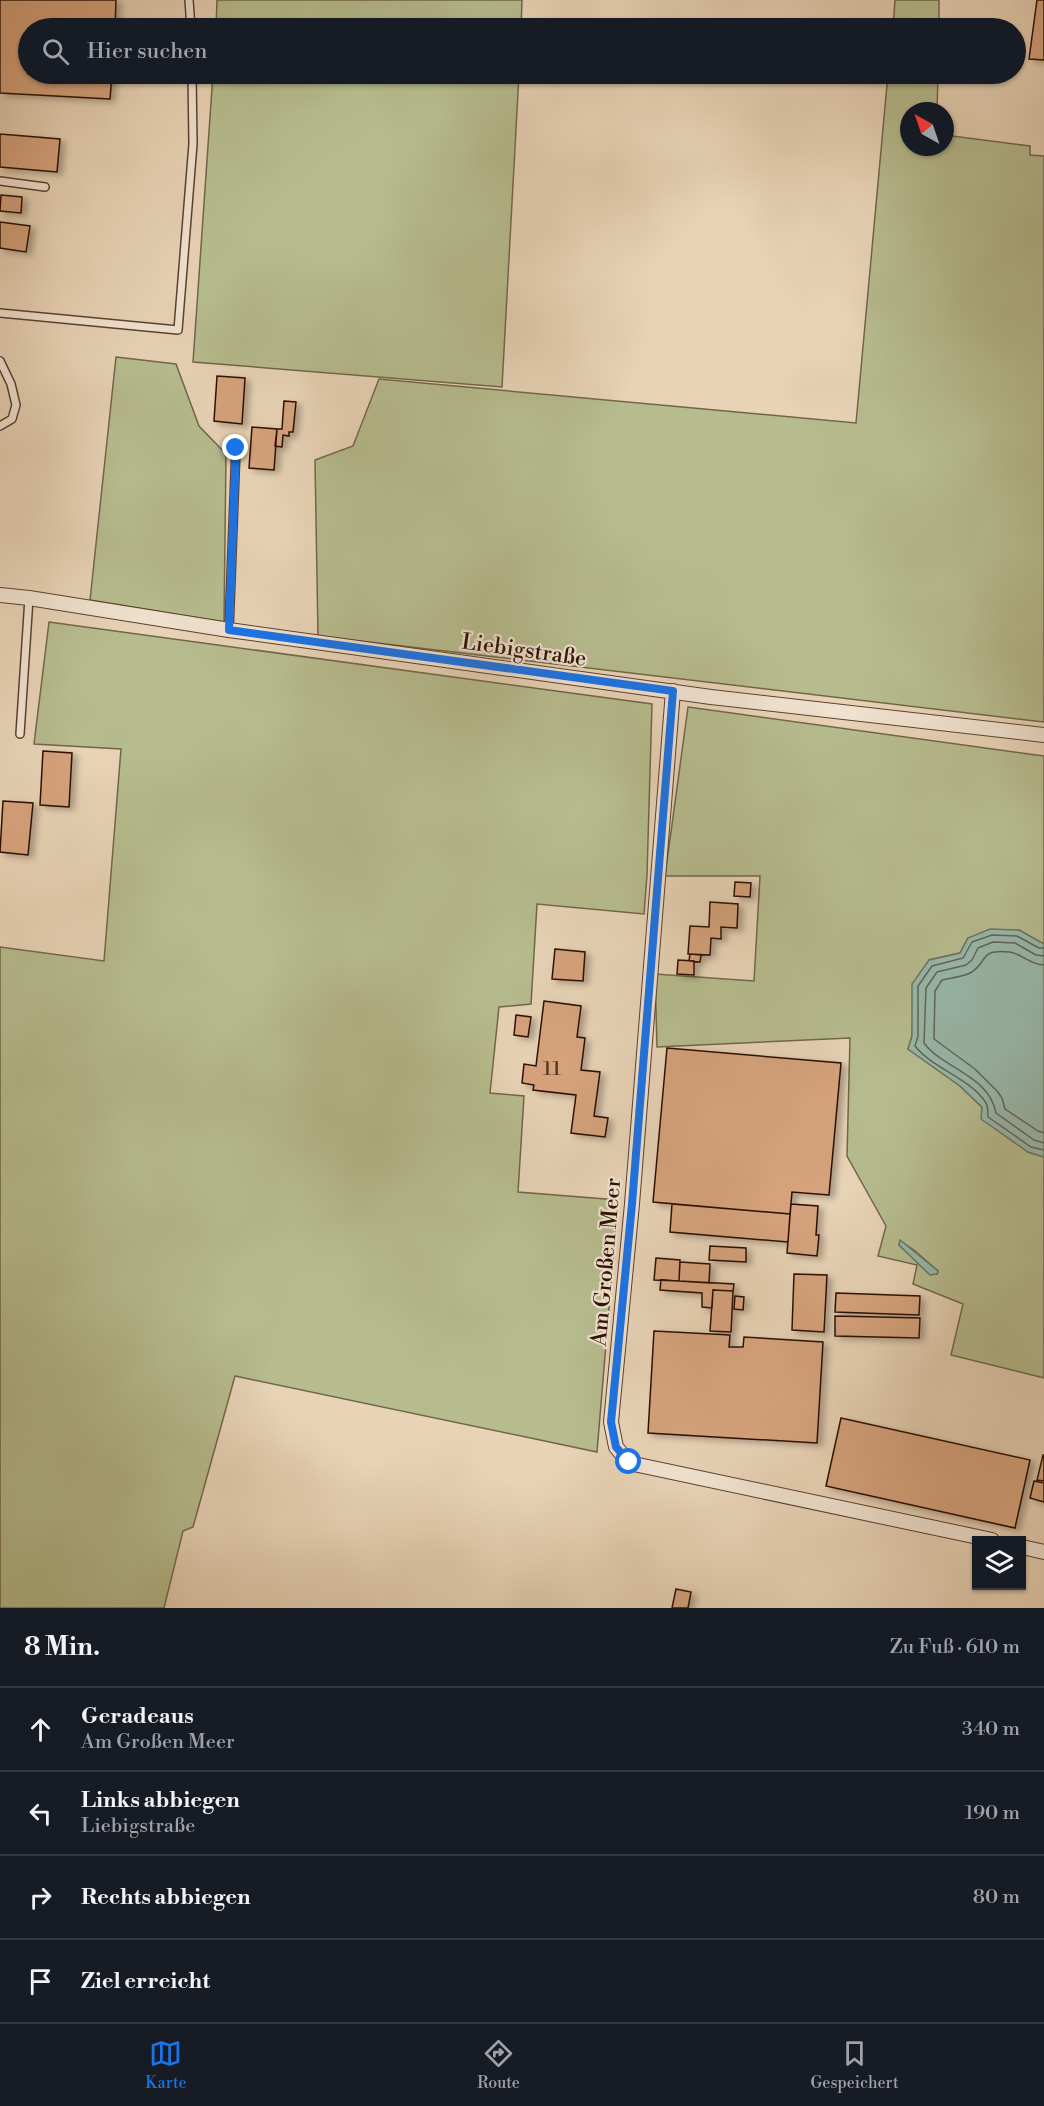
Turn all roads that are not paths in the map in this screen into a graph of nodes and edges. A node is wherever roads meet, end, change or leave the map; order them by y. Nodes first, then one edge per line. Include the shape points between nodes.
1 (189, 0) edge
2 (190, 18) edge
3 (192, 84) edge
4 (0, 181) edge
5 (45, 187) dead end
6 (0, 314) edge
7 (0, 362) edge
8 (0, 426) edge
9 (236, 448) dead end
10 (0, 595) edge
11 (29, 598) junction
12 (229, 630) junction
13 (673, 691) junction
14 (20, 734) dead end
15 (1044, 735) edge
16 (973, 1536) edge
17 (1026, 1548) edge
18 (1044, 1552) edge

1 - 2 lane
3 - 6 lane via 193,144 178,330
4 - 5 lane
7 - 8 lane via 16,405 12,419
9 - 12 lane
10 - 11 street, Liebigstraße
11 - 12 street, Liebigstraße
11 - 14 lane
12 - 13 street, Liebigstraße
13 - 15 street, Liebigstraße
13 - 16 street, Am Großen Meer via 611,1422 616,1447 629,1462
17 - 18 street

